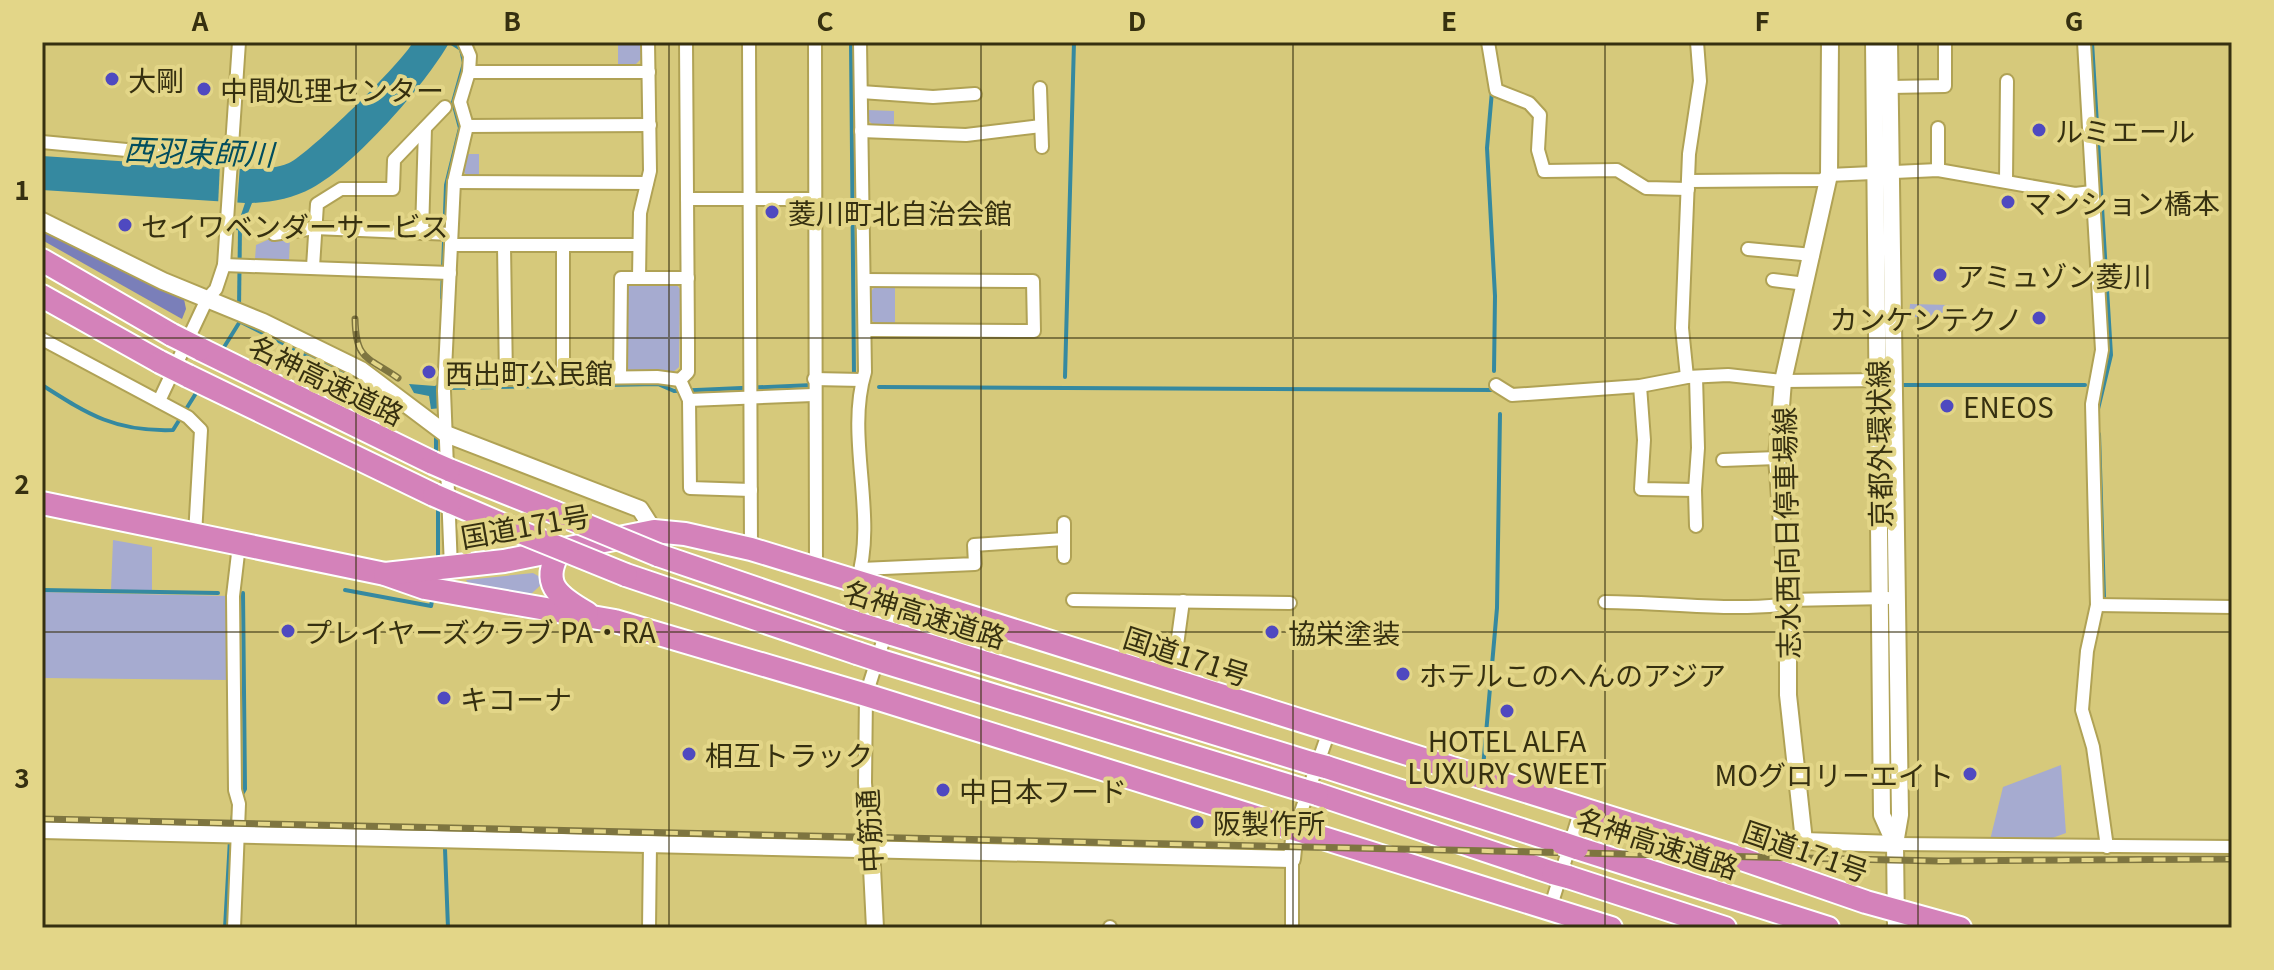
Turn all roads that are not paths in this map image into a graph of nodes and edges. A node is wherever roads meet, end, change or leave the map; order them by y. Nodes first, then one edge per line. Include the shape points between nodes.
1 (239, 42) edge
2 (464, 42) edge
3 (648, 42) edge
4 (686, 42) edge
5 (749, 42) edge
6 (815, 42) edge
7 (860, 42) edge
8 (1488, 42) edge
9 (1697, 42) edge
10 (1830, 42) edge
11 (1874, 42) edge
12 (1889, 42) edge
13 (1945, 42) edge
14 (2084, 42) edge
15 (469, 72) junction
16 (649, 72) junction
17 (2007, 81) dead end
18 (1890, 87) junction
19 (1040, 88) dead end
20 (861, 92) junction
21 (967, 98) dead end
22 (445, 107) dead end
23 (650, 125) junction
24 (467, 126) junction
25 (1041, 126) junction
26 (425, 128) junction
27 (1938, 128) dead end
28 (861, 131) junction
29 (42, 142) edge
30 (1042, 147) dead end
31 (232, 160) junction
32 (1938, 170) junction
33 (1883, 172) junction
34 (1829, 175) junction
35 (2006, 180) junction
36 (454, 182) junction
37 (647, 183) junction
38 (1689, 185) junction
39 (2092, 192) junction
40 (687, 199) junction
41 (750, 199) junction
42 (815, 199) junction
43 (42, 221) edge
44 (315, 228) junction
45 (422, 233) junction
46 (274, 234) dead end
47 (451, 240) junction
48 (639, 245) junction
49 (504, 246) junction
50 (563, 246) junction
51 (1748, 249) dead end
52 (1813, 255) junction
53 (42, 260) edge
54 (233, 265) junction
55 (313, 267) junction
56 (450, 273) junction
57 (639, 278) junction
58 (688, 278) junction
59 (864, 280) junction
60 (1773, 280) dead end
61 (1806, 284) junction
62 (42, 296) edge
63 (207, 299) junction
64 (865, 330) junction
65 (42, 339) edge
66 (620, 377) junction
67 (1692, 377) junction
68 (563, 378) junction
69 (506, 379) junction
70 (857, 379) junction
71 (1783, 381) junction
72 (1886, 383) junction
73 (445, 385) junction
74 (1496, 385) dead end
75 (1640, 386) junction
76 (814, 387) junction
77 (685, 391) junction
78 (751, 391) junction
79 (159, 401) junction
80 (446, 434) junction
81 (1777, 458) junction
82 (1723, 460) dead end
83 (751, 490) junction
84 (1695, 490) junction
85 (42, 503) edge
86 (1064, 523) dead end
87 (1696, 526) dead end
88 (654, 531) junction
89 (195, 535) junction
90 (1064, 539) junction
91 (239, 545) junction
92 (751, 549) junction
93 (560, 550) junction
94 (1064, 557) dead end
95 (816, 570) junction
96 (859, 576) junction
97 (437, 577) junction
98 (898, 594) junction
99 (1887, 598) junction
100 (1073, 600) dead end
101 (1183, 601) junction
102 (1605, 602) dead end
103 (1788, 602) junction
104 (1290, 603) dead end
105 (2097, 605) junction
106 (2232, 607) edge
107 (595, 617) junction
108 (1172, 682) junction
109 (866, 695) junction
110 (1329, 731) junction
111 (1581, 809) junction
112 (1295, 829) junction
113 (42, 830) edge
114 (232, 834) junction
115 (1804, 841) junction
116 (1895, 844) junction
117 (650, 845) junction
118 (2107, 847) junction
119 (2232, 847) edge
120 (871, 848) junction
121 (1739, 858) junction
122 (1292, 859) junction
123 (1550, 909) junction
124 (1896, 920) edge
125 (234, 928) edge
126 (649, 928) edge
127 (875, 928) edge
128 (1292, 928) edge
129 (1611, 928) edge
130 (1725, 928) edge
131 (1828, 928) edge
132 (1960, 928) edge

1 - 31 street
2 - 15 street
3 - 16 street
4 - 40 street
5 - 41 street
6 - 42 street
7 - 20 street
8 - 38 street via 1496,90 1529,103 1540,115 1538,150 1544,171 1617,170 1646,188
9 - 38 street via 1700,81
10 - 34 street, 志水西向日停車場線
11 - 33 street, 京都外環状線
12 - 18 street, 京都外環状線
13 - 18 street via 1945,86
14 - 39 street
15 - 16 street
15 - 24 street via 460,102
16 - 23 street
17 - 35 street
18 - 33 street, 京都外環状線
19 - 25 street
20 - 21 street
20 - 28 street
22 - 26 street
23 - 24 street
23 - 37 street
24 - 36 street
25 - 28 street via 966,135
25 - 30 street
26 - 44 street via 394,160 393,189 341,189 317,204
26 - 45 street
27 - 32 street
28 - 59 street
29 - 31 street
31 - 54 street
32 - 33 street
32 - 35 street
33 - 34 street
33 - 72 street, 京都外環状線
34 - 38 street via 1822,180
34 - 52 street, 志水西向日停車場線
35 - 39 street via 2075,194
36 - 37 street
36 - 47 street
37 - 48 street
38 - 67 street via 1682,328
39 - 105 street via 2102,350 2092,404
40 - 41 street
40 - 58 street
41 - 42 street
41 - 78 street
42 - 76 street
43 - 63 street
44 - 45 street
44 - 46 street
44 - 55 street
45 - 47 street
47 - 49 street
47 - 56 street
48 - 50 street
48 - 57 street
49 - 50 street
49 - 69 street
50 - 68 street
51 - 52 street
52 - 61 street, 志水西向日停車場線
53 - 131 highway, 名神高速道路, bridge via 172,335 441,466 658,555 857,623
54 - 55 street
54 - 63 street
55 - 56 street
56 - 73 street
57 - 58 street
57 - 66 street via 621,278
58 - 77 street
59 - 64 street
59 - 64 street via 1033,281 1034,331
60 - 61 street
61 - 71 street, 志水西向日停車場線
62 - 130 highway, 名神高速道路, bridge via 160,362 442,499 626,575
63 - 79 street
63 - 80 street via 361,370
64 - 70 street
65 - 79 street
66 - 68 street
66 - 77 street
67 - 71 street
67 - 75 street
67 - 84 street via 1698,448
68 - 69 street
69 - 73 street
70 - 76 street
70 - 96 street
71 - 72 street
71 - 81 street, 志水西向日停車場線
72 - 99 street, 京都外環状線
73 - 80 street
74 - 75 street via 1512,395
75 - 84 street via 1641,489
76 - 78 street
76 - 95 street
77 - 78 street
77 - 83 street via 690,488
78 - 83 street
79 - 89 street via 201,430
80 - 88 street via 640,509
80 - 97 street
81 - 82 street
81 - 103 street, 志水西向日停車場線
83 - 92 street
84 - 87 street
85 - 89 highway, 国道171号
86 - 90 street
88 - 92 highway, 国道171号
88 - 93 highway, 国道171号
89 - 91 highway, 国道171号
90 - 94 street
90 - 96 street via 974,545 975,564
91 - 97 highway, 国道171号 via 385,574
91 - 114 street via 233,596 237,799
92 - 95 highway, 国道171号
93 - 97 highway, 国道171号
93 - 107 highway via 550,566 550,581 567,601
95 - 96 highway, 国道171号
96 - 98 highway, 国道171号
97 - 107 highway, 国道171号
98 - 108 highway, 国道171号
98 - 109 street, 中筋通
99 - 103 street
99 - 116 street, 京都外環状線 via 1882,815
100 - 101 street
101 - 104 street
101 - 108 street
102 - 103 street via 1742,608
103 - 115 street, 志水西向日停車場線 via 1788,695
105 - 106 street
105 - 118 street via 2082,710 2093,747
107 - 109 highway, 国道171号
108 - 110 highway, 国道171号
109 - 112 highway, 国道171号
109 - 120 street, 中筋通
110 - 111 highway, 国道171号
110 - 112 street
111 - 121 highway, 国道171号
111 - 123 street
112 - 122 street
112 - 123 highway, 国道171号
113 - 114 street
114 - 117 street
114 - 125 street
115 - 116 street
115 - 121 street via 1756,840
116 - 118 street
116 - 124 street, 京都外環状線
117 - 120 street
117 - 126 street
118 - 119 street
120 - 122 street
120 - 127 street, 中筋通
121 - 124 highway, 国道171号
122 - 128 street
123 - 129 highway, 国道171号
124 - 132 highway, 国道171号

